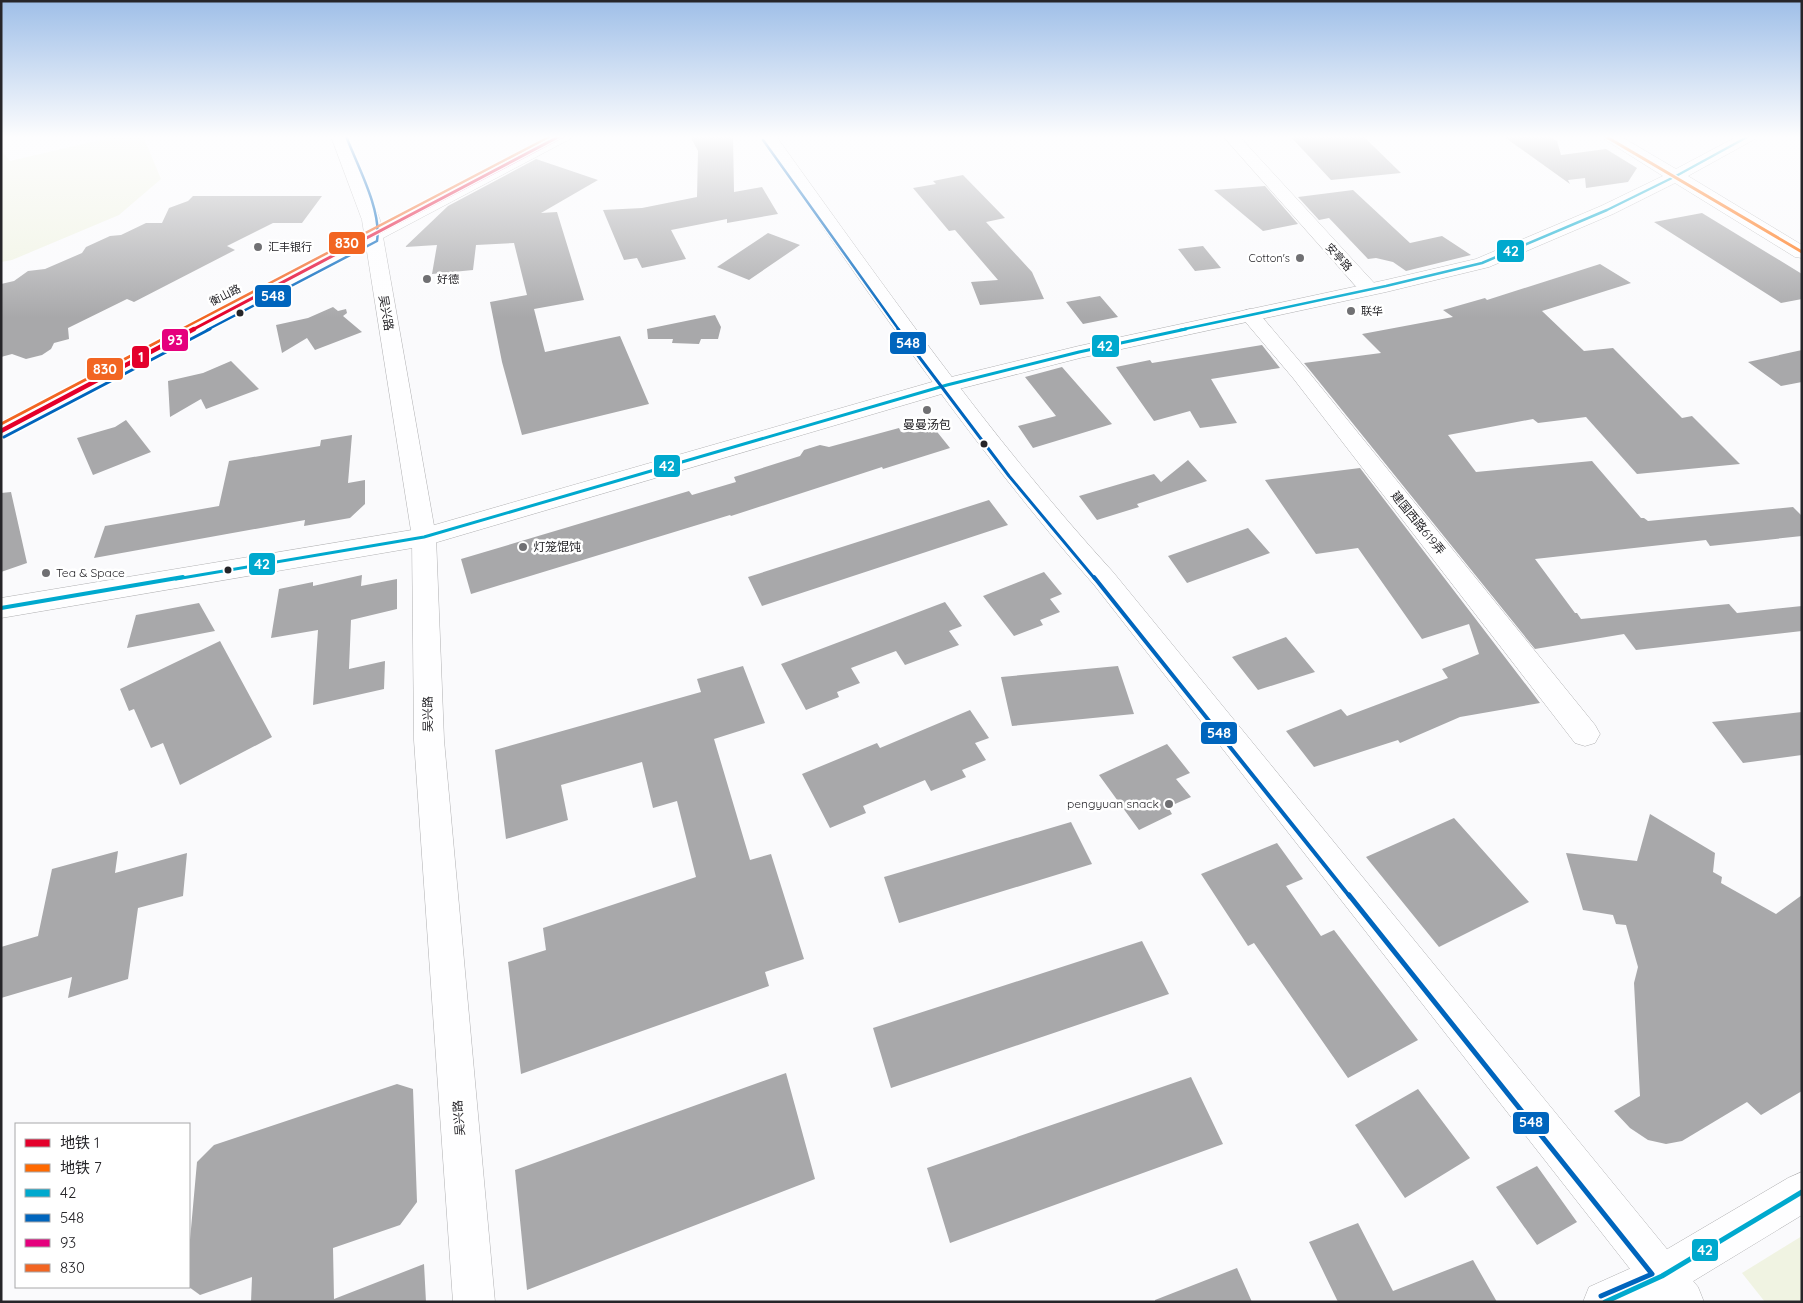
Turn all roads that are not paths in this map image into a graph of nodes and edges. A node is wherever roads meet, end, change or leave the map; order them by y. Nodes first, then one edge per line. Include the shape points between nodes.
1 (361, 197) edge
2 (425, 197) edge
3 (437, 197) edge
4 (812, 197) edge
5 (1286, 197) edge
6 (1634, 197) edge
7 (1710, 197) edge
8 (372, 228) junction
9 (1802, 253) edge
10 (1368, 288) junction
11 (1250, 315) junction
12 (947, 386) junction
13 (1, 411) edge
14 (1, 431) edge
15 (424, 537) junction
16 (1, 608) edge
17 (1585, 734) dead end
18 (1802, 1192) edge
19 (1673, 1289) edge
20 (474, 1302) edge
21 (1604, 1302) edge

1 - 8 street, 吴兴路
2 - 8 street, 衡山路
3 - 8 street, 衡山路
4 - 12 street
5 - 10 street, 安亭路
6 - 10 street via 1482,262
7 - 9 street
8 - 13 street, 衡山路
8 - 14 street, 衡山路
8 - 15 street, 吴兴路
10 - 11 street
11 - 12 street via 1079,352
11 - 17 street, 建国西路619弄
12 - 15 street
12 - 19 street via 1065,538 1104,579
15 - 16 street
15 - 20 street, 吴兴路 via 429,740
18 - 19 street
19 - 21 street

